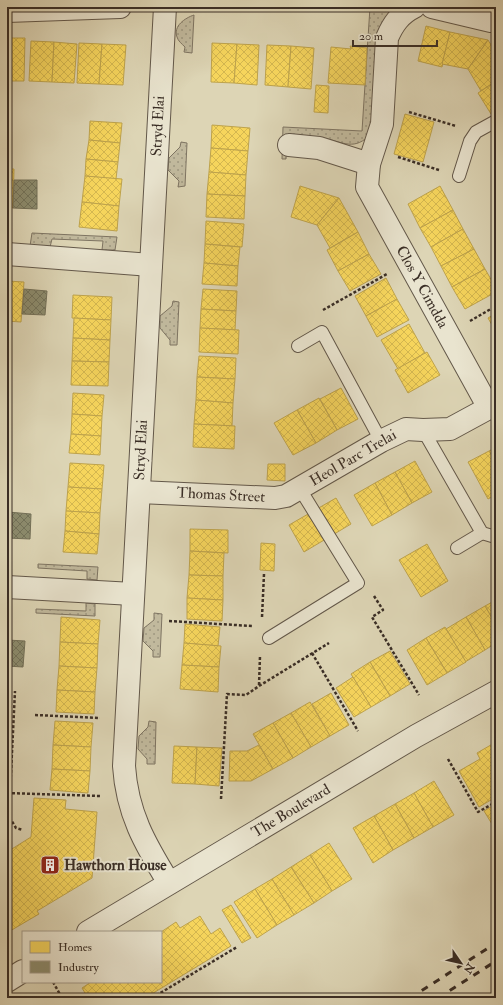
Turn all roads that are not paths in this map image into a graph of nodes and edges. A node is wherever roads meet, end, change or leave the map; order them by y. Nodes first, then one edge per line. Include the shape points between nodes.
1 (120, 7) edge
2 (165, 7) edge
3 (414, 7) edge
4 (432, 7) edge
5 (7, 11) edge
6 (496, 20) edge
7 (496, 120) edge
8 (289, 145) dead end
9 (372, 157) junction
10 (459, 176) road end
11 (7, 254) edge
12 (151, 265) junction
13 (298, 346) dead end
14 (493, 406) edge
15 (423, 430) junction
16 (381, 442) junction
17 (300, 488) junction
18 (139, 492) junction
19 (482, 533) junction
20 (496, 534) edge
21 (457, 548) dead end
22 (7, 587) edge
23 (133, 594) junction
24 (269, 638) dead end
25 (496, 692) edge
26 (169, 883) junction
27 (90, 931) edge
28 (22, 972) edge
29 (7, 981) edge

1 - 5 street
2 - 12 street, Stryd Elai
3 - 9 street, Clos Y Cimdda via 392,25 387,38 382,124
4 - 6 street
7 - 10 lane via 476,132 470,140
8 - 9 street
9 - 14 street, Clos Y Cimdda via 367,187
11 - 12 street
12 - 18 street, Stryd Elai
13 - 16 lane via 322,332
14 - 15 street, Heol Parc Trelai via 450,429
15 - 16 street, Heol Parc Trelai via 406,429
15 - 19 lane
16 - 17 street, Heol Parc Trelai
17 - 18 street, Thomas Street via 286,496 275,498
17 - 24 lane via 358,583
18 - 23 street, Stryd Elai
19 - 20 lane via 492,536
19 - 21 lane
22 - 23 street
23 - 26 street, Stryd Elai via 124,758 125,784 142,835
25 - 26 street, The Boulevard via 416,736
26 - 27 street, The Boulevard
28 - 29 street

